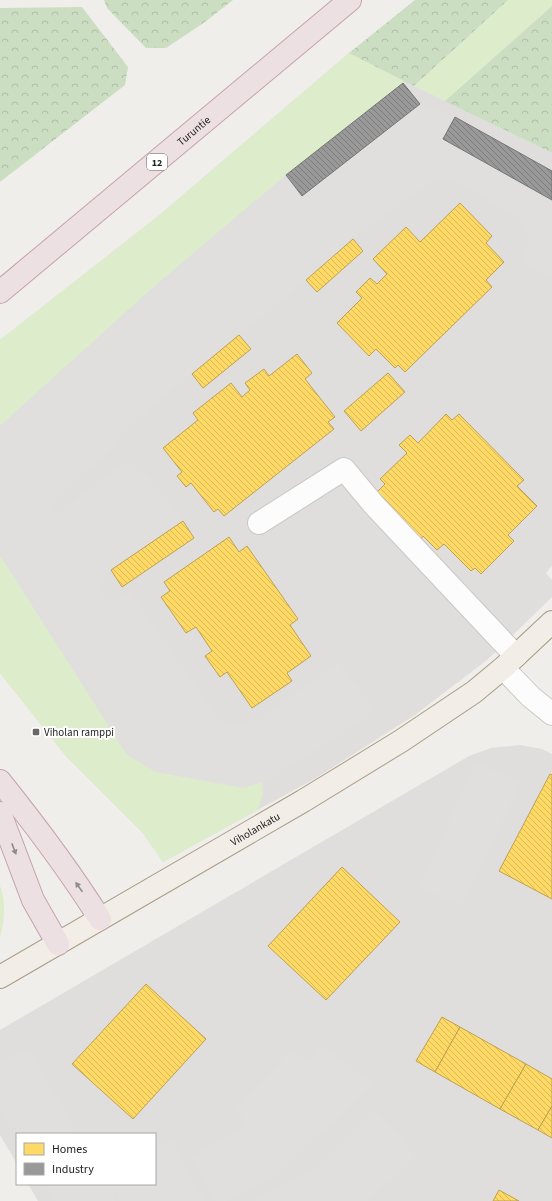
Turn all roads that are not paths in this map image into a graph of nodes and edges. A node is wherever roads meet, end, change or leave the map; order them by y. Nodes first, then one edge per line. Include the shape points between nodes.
1 (350, 0) edge
2 (0, 292) edge
3 (258, 523) dead end
4 (552, 622) edge
5 (510, 662) junction
6 (552, 714) edge
7 (0, 781) edge
8 (0, 813) edge
9 (100, 920) junction
10 (58, 944) junction
11 (0, 977) edge

1 - 2 highway, Turuntie / 12
3 - 5 street via 344,469
4 - 5 main road, Viholankatu
5 - 6 street via 531,697
5 - 9 main road, Viholankatu via 474,692 402,741
9 -> 7 highway via 40,831
8 -> 10 highway via 33,900
9 - 10 main road, Viholankatu
10 - 11 main road, Viholankatu

